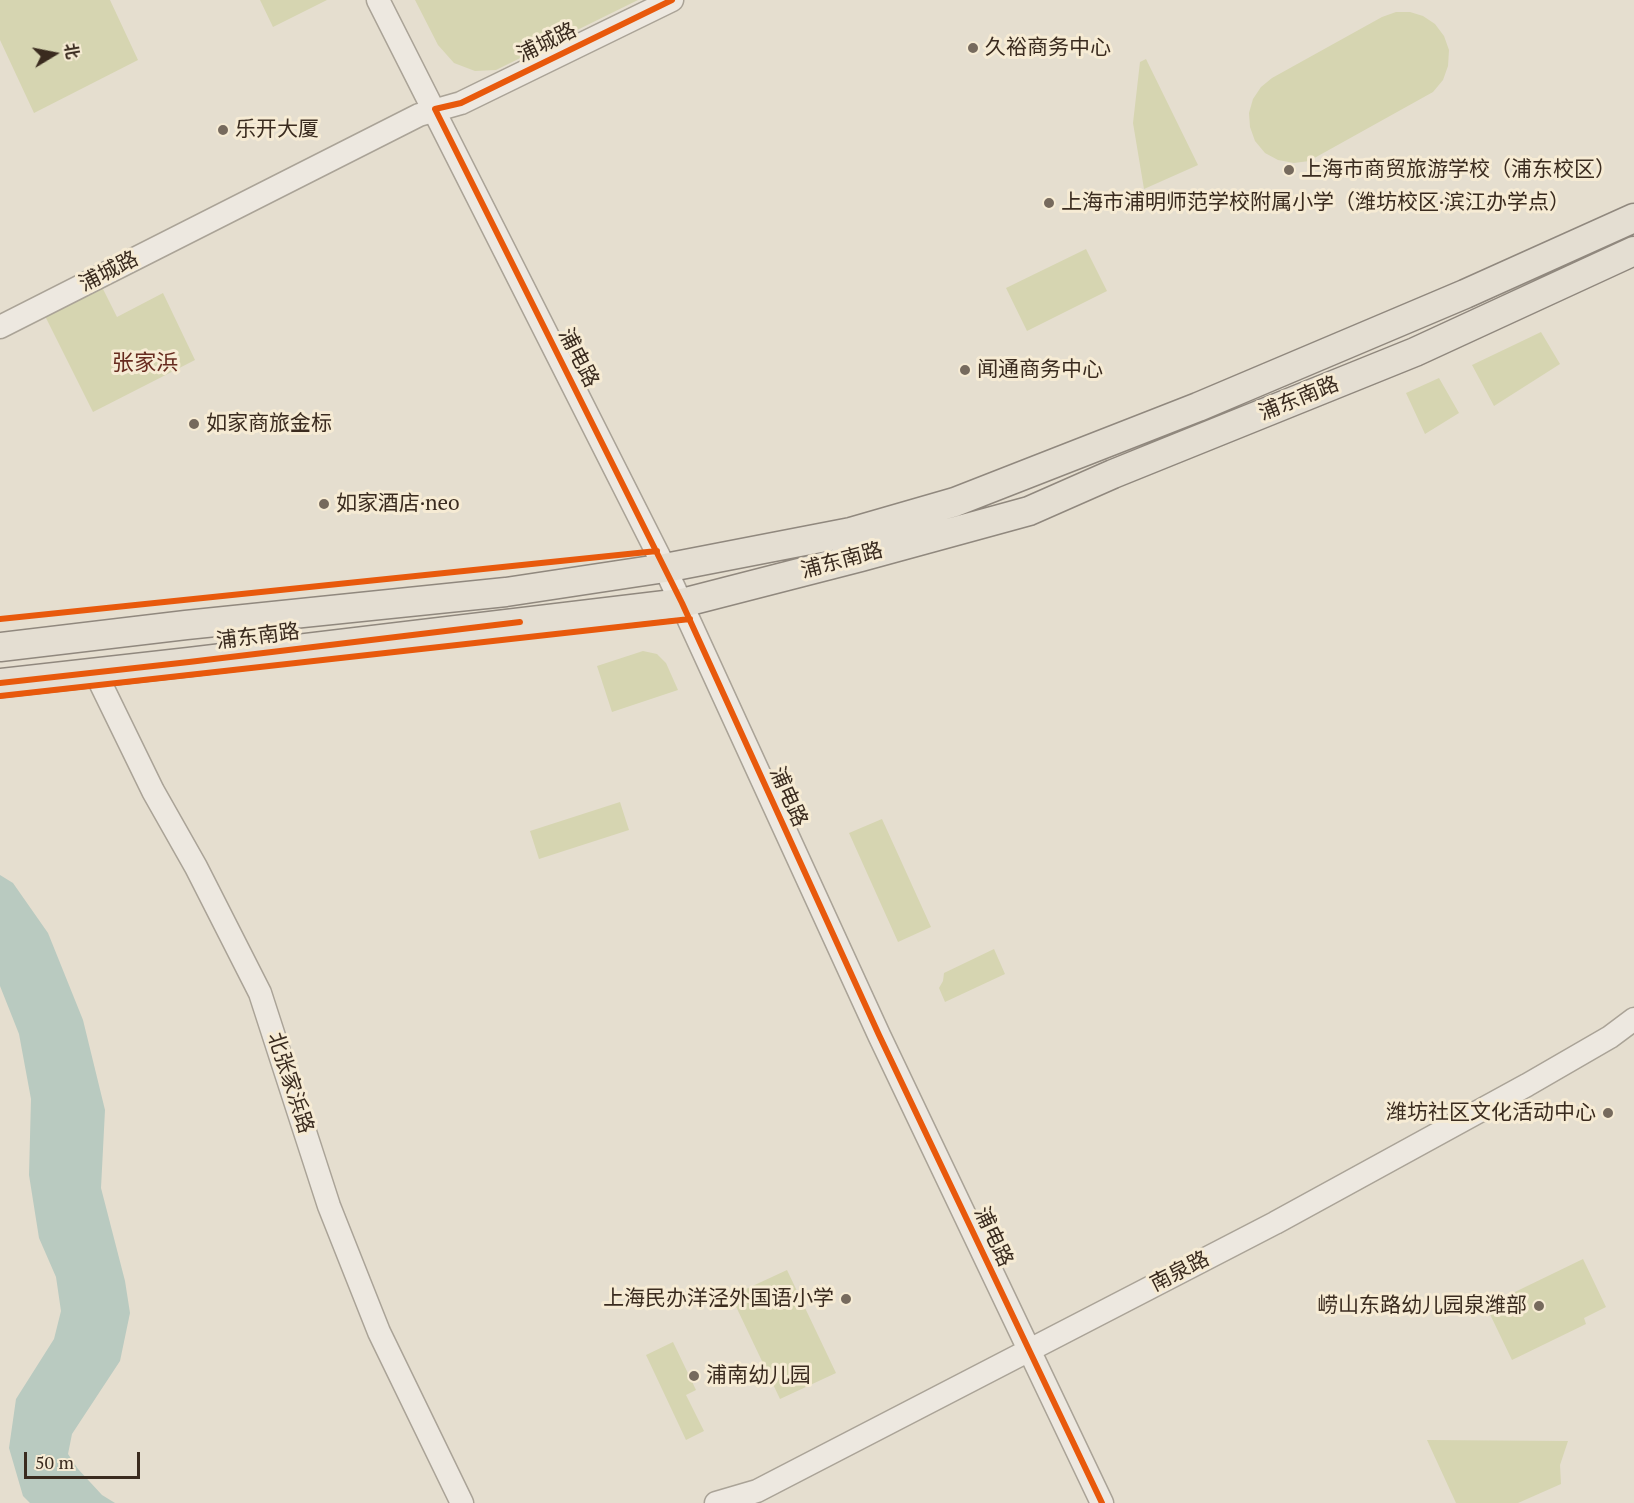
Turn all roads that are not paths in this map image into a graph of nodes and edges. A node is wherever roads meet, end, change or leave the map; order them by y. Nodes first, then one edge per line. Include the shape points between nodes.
1 (378, 0) edge
2 (672, 0) edge
3 (435, 109) junction
4 (1634, 218) edge
5 (1634, 251) edge
6 (0, 327) edge
7 (665, 568) junction
8 (682, 603) junction
9 (0, 647) edge
10 (95, 672) junction
11 (0, 683) edge
12 (1634, 1019) edge
13 (1028, 1350) junction
14 (462, 1503) edge
15 (716, 1503) edge
16 (1102, 1503) edge

1 - 3 street, 浦电路
2 - 3 street, 浦城路 via 461,103
3 - 6 street, 浦城路
3 - 7 street, 浦电路
4 - 7 main road, 浦东南路 via 1198,407 955,502 851,532
5 - 8 main road, 浦东南路 via 1415,352 1029,511
7 - 8 street, 浦电路
7 - 9 main road, 浦东南路 via 506,592
8 - 10 main road, 浦东南路
8 - 13 street, 浦电路 via 869,1014
10 - 11 main road, 浦东南路
10 - 14 street, 北张家浜路 via 153,791 261,993 333,1216 379,1332
12 - 13 street, 南泉路 via 1533,1081 1275,1223
13 - 15 street, 南泉路 via 757,1491
13 - 16 street, 浦电路

